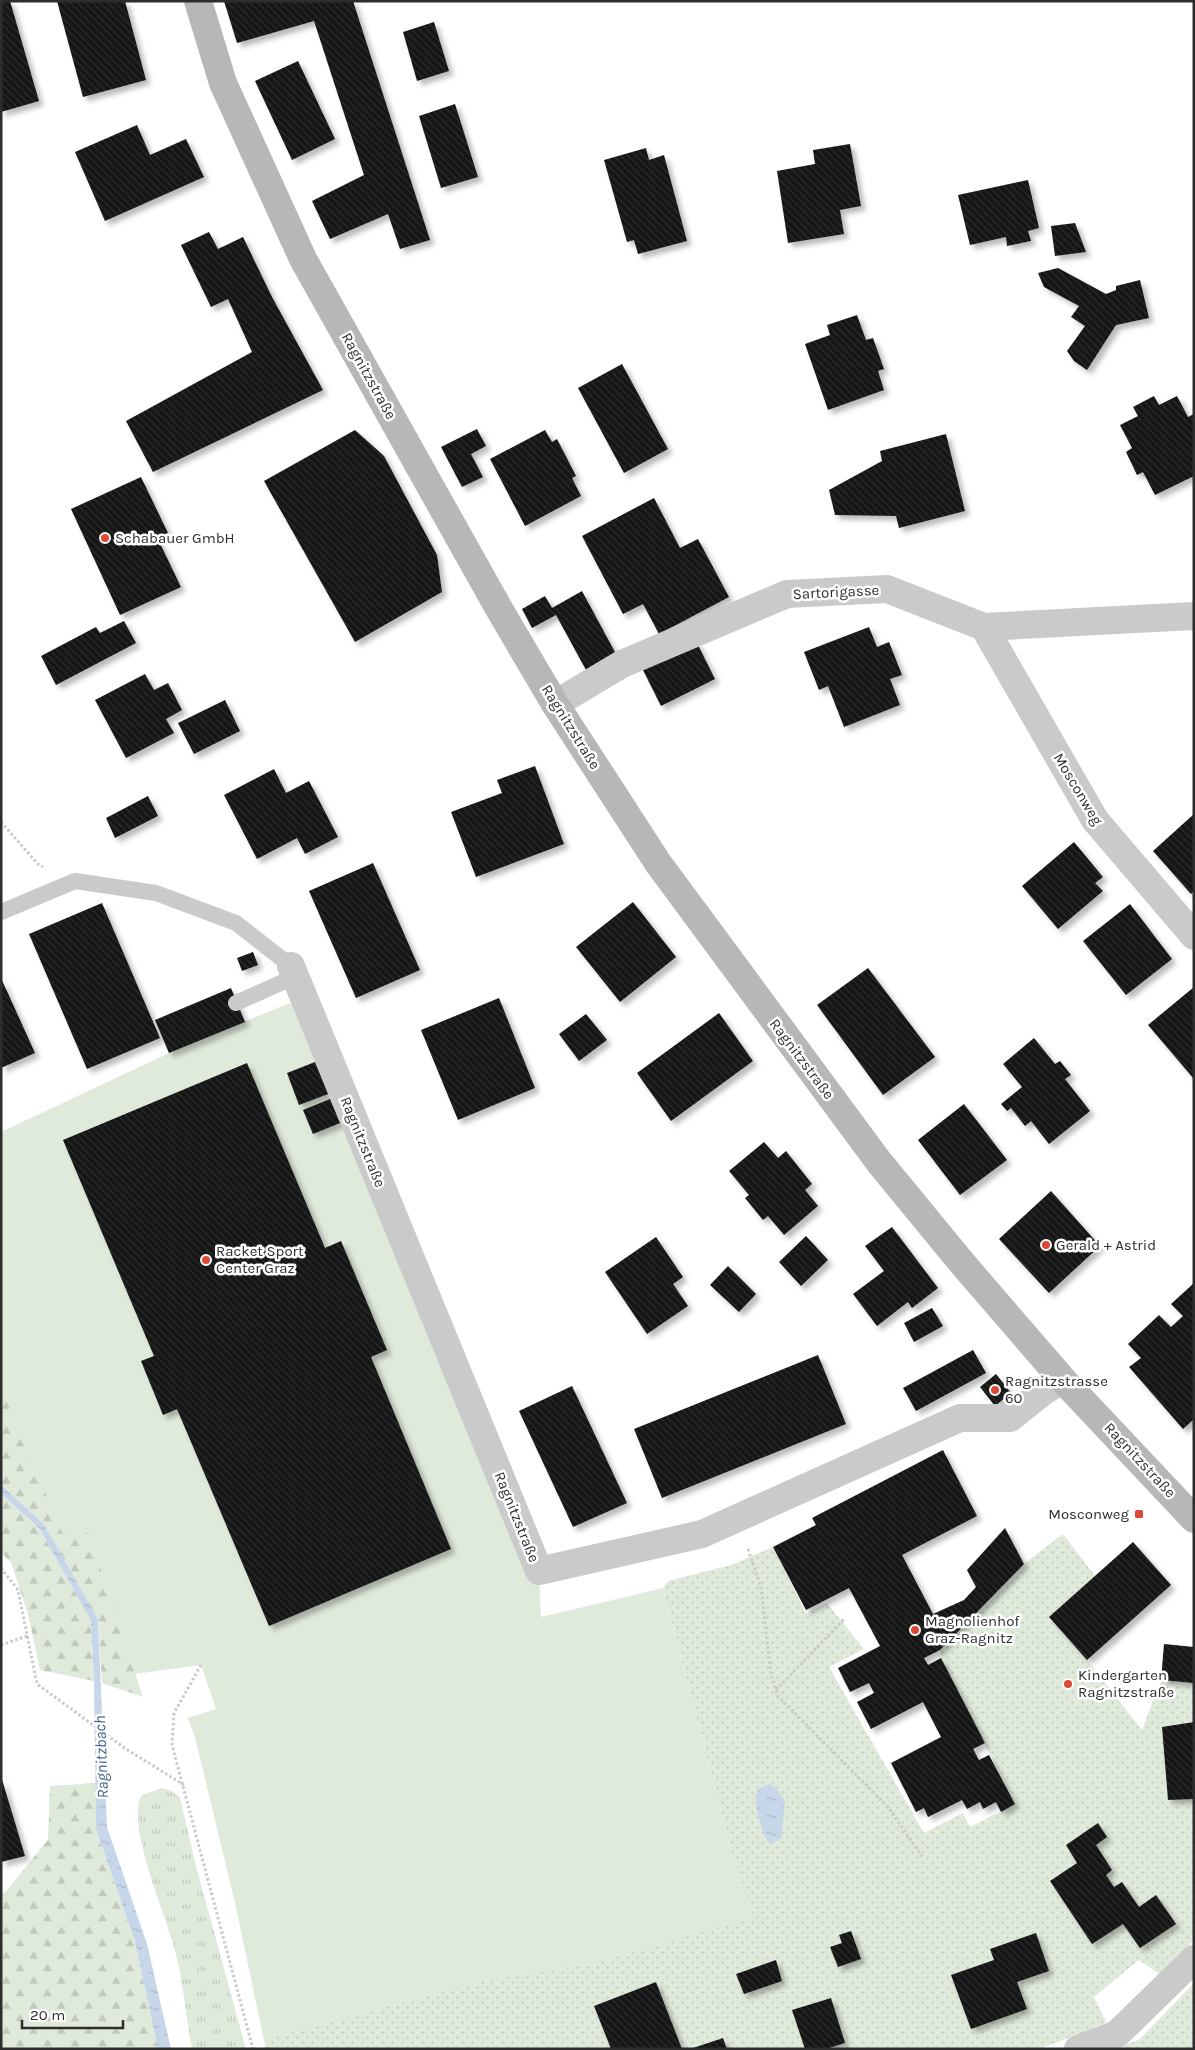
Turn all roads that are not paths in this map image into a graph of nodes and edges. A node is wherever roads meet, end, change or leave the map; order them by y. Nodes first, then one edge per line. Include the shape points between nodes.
1 (198, 1) edge
2 (1194, 616) edge
3 (984, 627) junction
4 (555, 704) junction
5 (1, 912) edge
6 (1194, 936) edge
7 (294, 971) junction
8 (236, 1003) dead end
9 (1063, 1380) junction
10 (1189, 1505) edge
11 (1194, 1959) edge
12 (1078, 2049) edge

1 - 4 main road, Ragnitzstraße via 223,83 303,259
2 - 3 street, Sartorigasse
3 - 4 street, Sartorigasse via 887,589 787,594 622,664
3 - 6 street, Mosconweg via 1095,820
4 - 9 main road, Ragnitzstraße via 658,863 873,1155
5 - 7 lane via 75,881 156,893 236,923
7 - 8 lane
7 - 9 street, Ragnitzstraße via 539,1571 702,1534 960,1418 1010,1418
9 - 10 main road, Ragnitzstraße
11 - 12 street via 1117,2034

